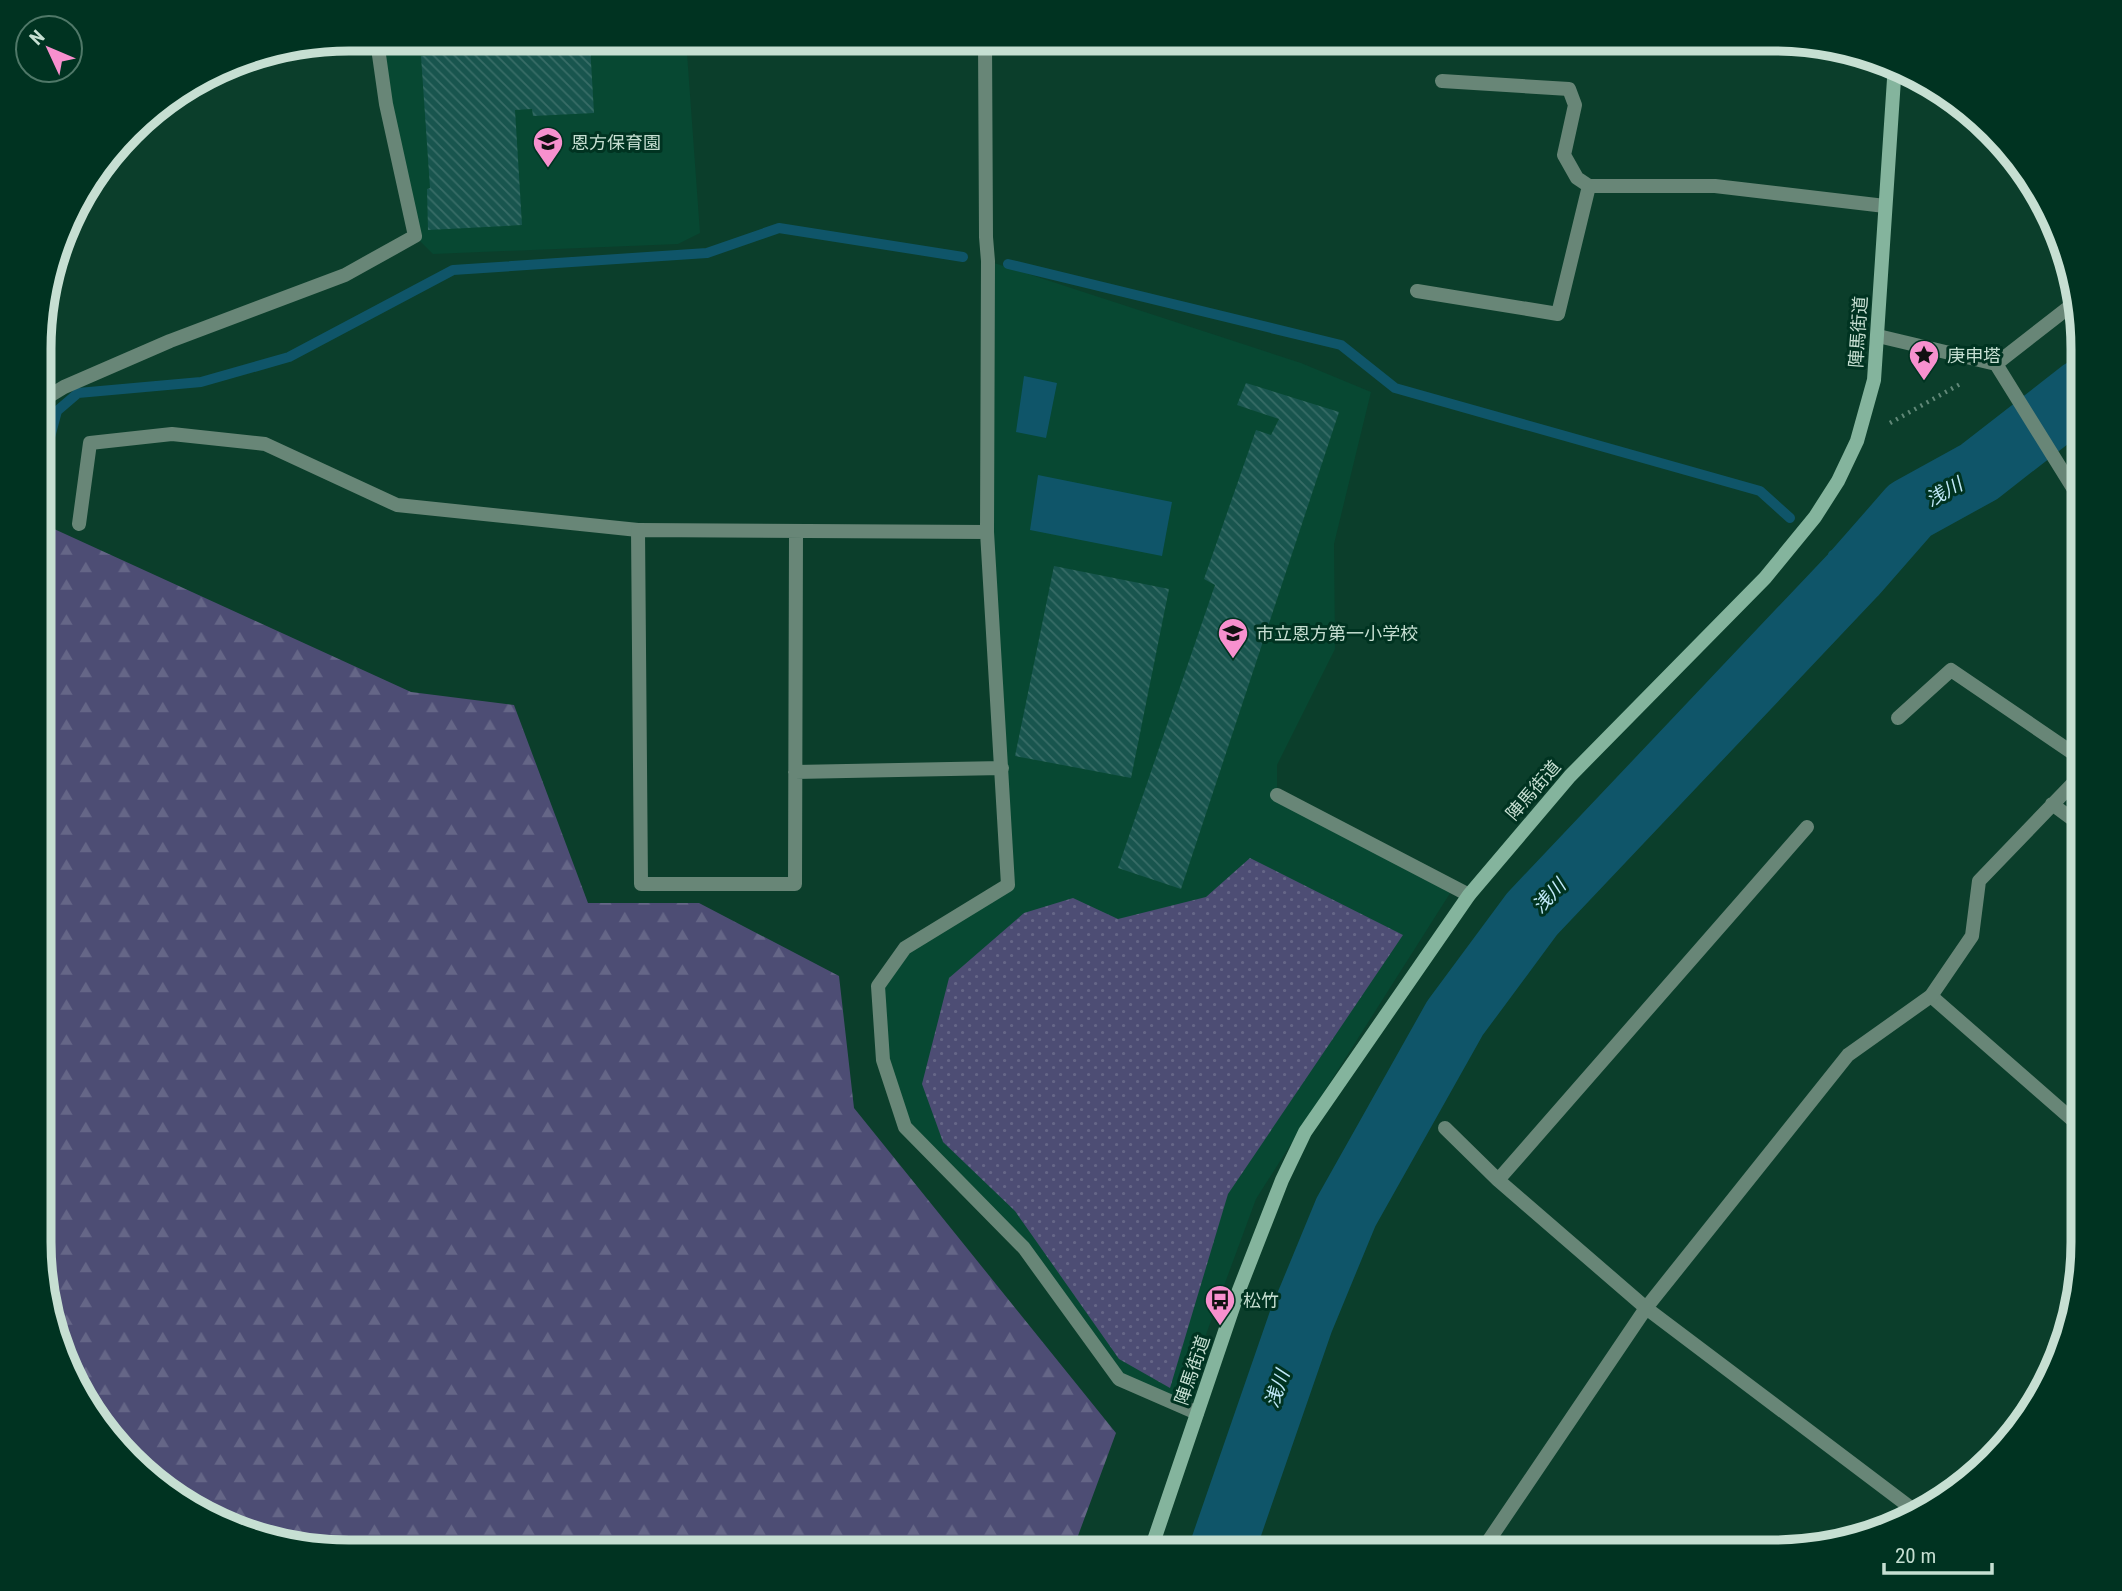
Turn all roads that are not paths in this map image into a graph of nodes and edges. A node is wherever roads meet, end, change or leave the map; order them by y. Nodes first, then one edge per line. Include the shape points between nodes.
1 (379, 51) edge
2 (985, 51) edge
3 (1894, 76) edge
4 (1441, 81) dead end
5 (1589, 186) junction
6 (1885, 206) junction
7 (1417, 291) dead end
8 (2068, 307) edge
9 (1878, 336) junction
10 (1996, 364) junction
11 (51, 395) edge
12 (2071, 485) edge
13 (79, 524) dead end
14 (638, 530) junction
15 (796, 531) junction
16 (987, 532) junction
17 (1898, 718) dead end
18 (2071, 752) edge
19 (1002, 768) junction
20 (795, 772) junction
21 (2071, 785) edge
22 (1277, 795) dead end
23 (2052, 804) junction
24 (2071, 818) edge
25 (1807, 827) dead end
26 (1469, 895) junction
27 (1931, 996) junction
28 (2071, 1118) edge
29 (1445, 1128) dead end
30 (1498, 1180) junction
31 (1646, 1308) junction
32 (1197, 1413) junction
33 (1910, 1507) edge
34 (1154, 1540) edge
35 (1489, 1540) edge

1 - 11 street via 415,236 345,275 170,341
2 - 16 street
3 - 6 main road, 陣馬街道
4 - 5 street via 1569,89 1575,105 1564,155 1577,178
5 - 6 street via 1715,186
5 - 7 street via 1558,314
6 - 9 main road, 陣馬街道
8 - 10 street
9 - 10 street
9 - 26 main road, 陣馬街道 via 1874,380 1857,441 1815,517 1765,578 1570,776
10 - 12 street
13 - 14 street via 90,443 172,434 265,444 397,505
14 - 15 street
14 - 20 street via 641,884 795,884
15 - 16 street
15 - 20 street
16 - 19 street
17 - 18 street via 1951,670
19 - 20 street
19 - 32 street via 1008,885 905,948 878,986 883,1060 905,1127 1024,1248 1119,1379
21 - 23 street
22 - 26 street
23 - 24 street
23 - 27 street via 1979,881 1972,936
25 - 30 street
26 - 32 main road, 陣馬街道 via 1305,1132 1266,1219
27 - 28 street
27 - 31 street via 1848,1055
29 - 30 street
30 - 31 street
31 - 33 street
31 - 35 street
32 - 34 main road, 陣馬街道

